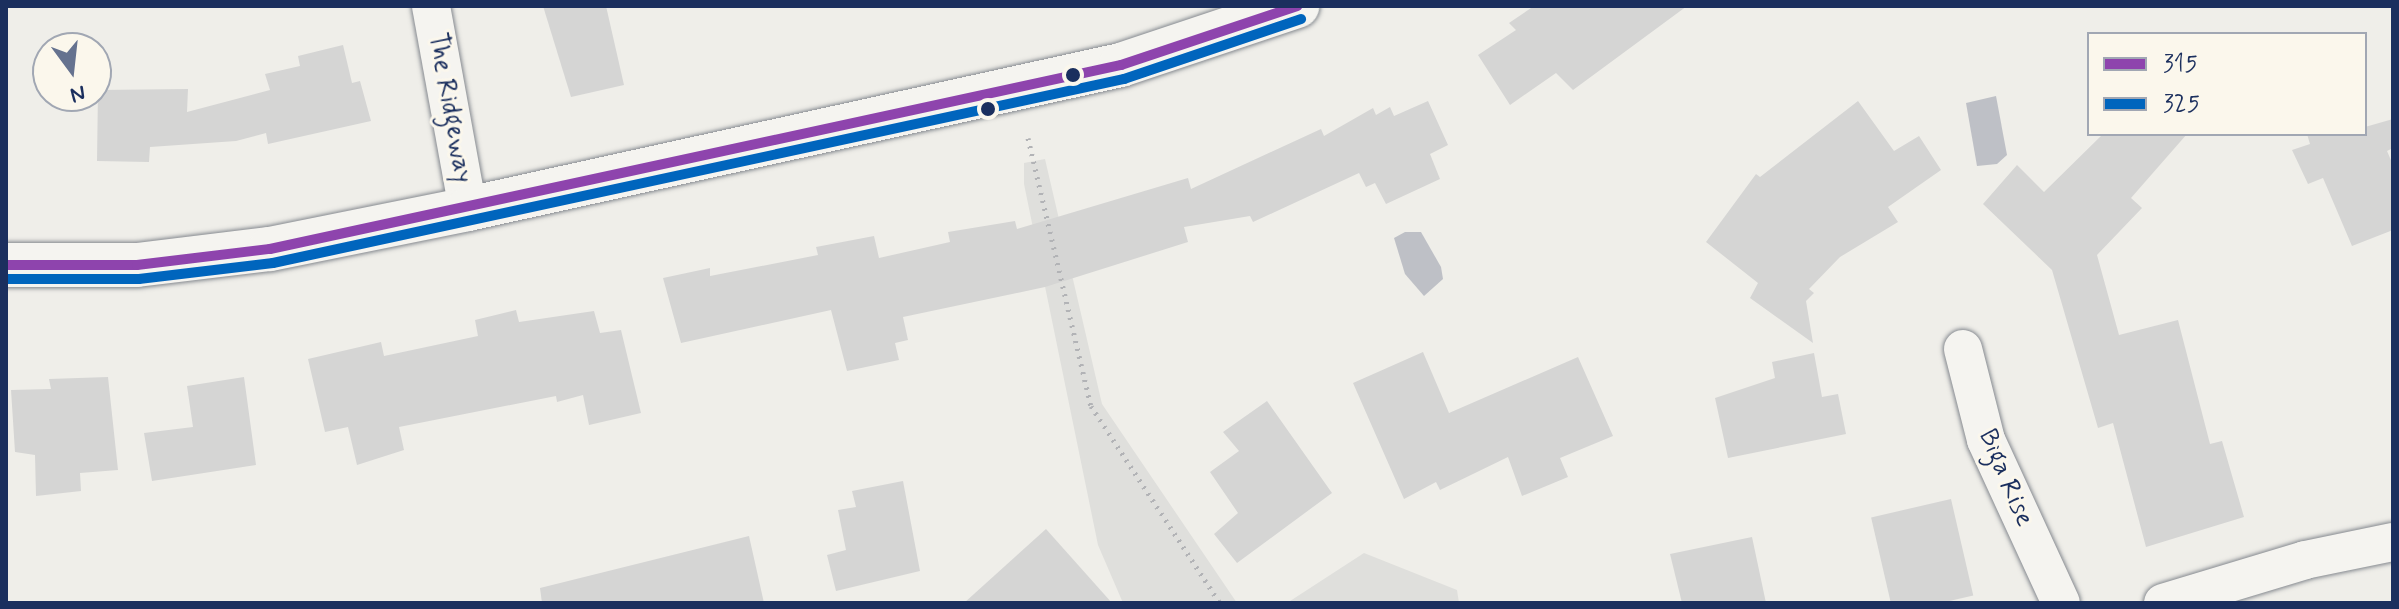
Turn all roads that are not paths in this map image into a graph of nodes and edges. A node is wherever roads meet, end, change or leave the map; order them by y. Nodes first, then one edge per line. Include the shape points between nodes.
1 (431, 6) edge
2 (1297, 6) edge
3 (468, 209) junction
4 (6, 265) edge
5 (1963, 349) dead end
6 (2393, 542) edge
7 (2061, 603) edge
8 (2163, 603) edge

1 - 3 street, The Ridgeway
2 - 3 street via 1107,68
3 - 4 street via 270,249 167,261
5 - 7 street, Biga Rise via 1986,440
6 - 8 street via 2305,560

